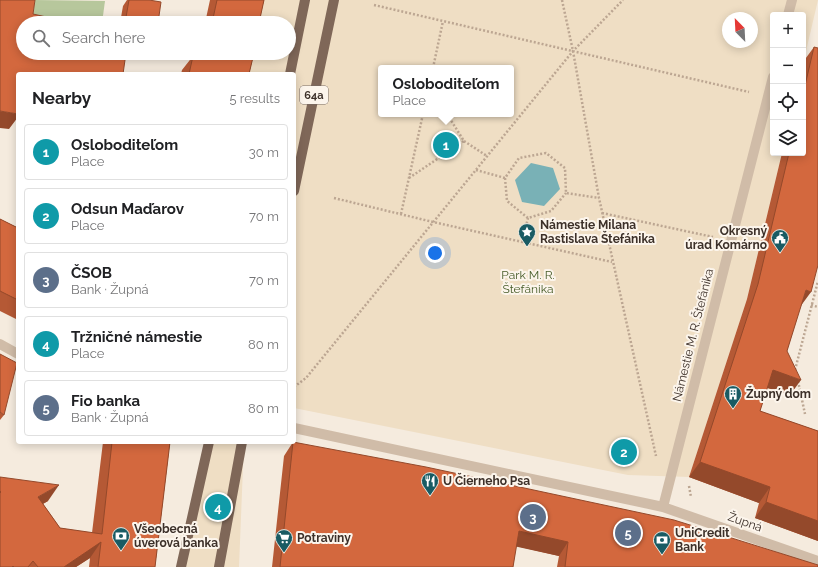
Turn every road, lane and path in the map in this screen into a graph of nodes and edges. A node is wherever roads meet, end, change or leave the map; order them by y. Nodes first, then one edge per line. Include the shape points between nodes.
1 (305, 0) edge
2 (334, 0) edge
3 (562, 0) edge
4 (623, 0) edge
5 (792, 0) edge
6 (374, 5) dead end
7 (789, 12) edge
8 (443, 21) junction
9 (296, 44) edge
10 (573, 51) junction
11 (293, 60) edge
12 (434, 65) edge
13 (290, 72) edge
14 (771, 84) edge
15 (755, 94) dead end
16 (422, 117) edge
17 (449, 117) edge
18 (464, 141) junction
19 (487, 156) junction
20 (476, 170) junction
21 (409, 178) junction
22 (505, 178) junction
23 (296, 181) edge
24 (566, 193) junction
25 (334, 198) dead end
26 (599, 198) junction
27 (602, 212) junction
28 (401, 214) junction
29 (528, 218) junction
30 (433, 222) junction
31 (720, 239) dead end
32 (522, 243) junction
33 (612, 262) junction
34 (818, 282) edge
35 (811, 305) junction
36 (818, 307) edge
37 (0, 344) edge
38 (16, 353) edge
39 (296, 386) edge
40 (805, 414) dead end
41 (296, 428) edge
42 (209, 444) edge
43 (242, 444) edge
44 (672, 470) junction
45 (663, 507) junction
46 (695, 519) junction
47 (818, 562) edge
48 (181, 567) edge
49 (219, 567) edge

1 - 9 main road, 64a
2 - 23 main road, 64a
3 - 10 path
4 - 10 path
5 - 7 street
6 - 8 path
8 - 10 path
8 - 12 path
10 - 15 path
10 - 19 path
10 - 26 path
11 - 13 main road, 64a
14 - 44 street, Námestie M. R. Štefánika
16 - 21 path
17 - 18 path
18 - 19 path
18 - 21 path
19 - 20 path
20 - 22 path
20 - 30 path
21 - 28 path
22 - 24 path via 519,158 546,153 565,168
22 - 29 path via 507,201
24 - 26 path
24 - 29 path via 551,211
25 - 28 path
26 - 27 path
27 - 31 path
27 - 33 path
28 - 30 path
29 - 32 path
30 - 32 path
30 - 39 path via 306,378
32 - 33 path
33 - 44 path via 656,458
34 - 35 path
35 - 36 path
35 - 40 path via 795,368
37 - 38 street
41 - 45 street, Župná
42 - 48 main road
43 - 49 main road
44 - 45 street, Námestie M. R. Štefánika
44 - 46 path via 689,485
45 - 46 street, Župná
46 - 47 street, Župná

